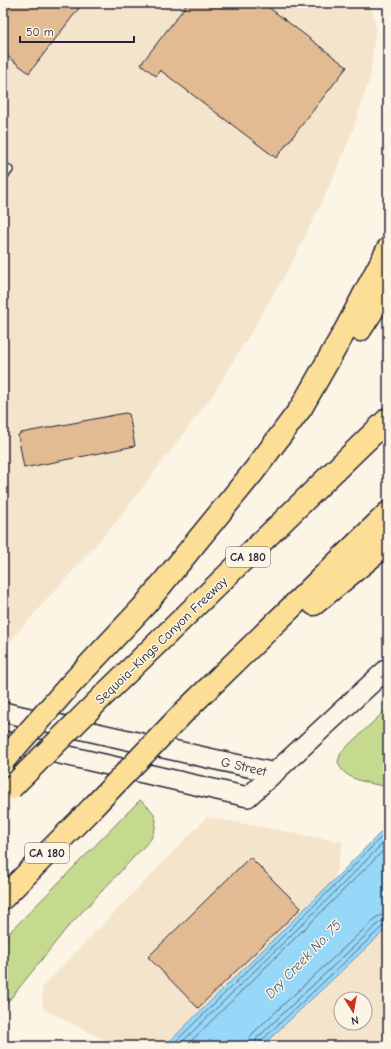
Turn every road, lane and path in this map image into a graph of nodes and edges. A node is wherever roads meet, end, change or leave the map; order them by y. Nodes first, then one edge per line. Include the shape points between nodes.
1 (6, 167) edge
2 (3, 177) edge
3 (388, 249) edge
4 (388, 287) edge
5 (301, 408) junction
6 (388, 419) edge
7 (388, 513) edge
8 (388, 543) edge
9 (388, 668) edge
10 (185, 711) junction
11 (3, 712) edge
12 (3, 741) edge
13 (3, 761) edge
14 (275, 773) junction
15 (7, 792) edge
16 (3, 898) edge

1 - 2 lane
3 - 5 highway
4 - 5 highway via 331,371
5 - 13 highway, bridge via 254,471 144,606
6 - 15 highway, Sequoia–Kings Canyon Freeway / CA 180, bridge
7 - 10 highway, CA 180
8 - 10 highway
9 - 14 street
10 - 16 highway, CA 180, bridge
11 - 14 street, G Street
12 - 14 street, G Street via 248,797

